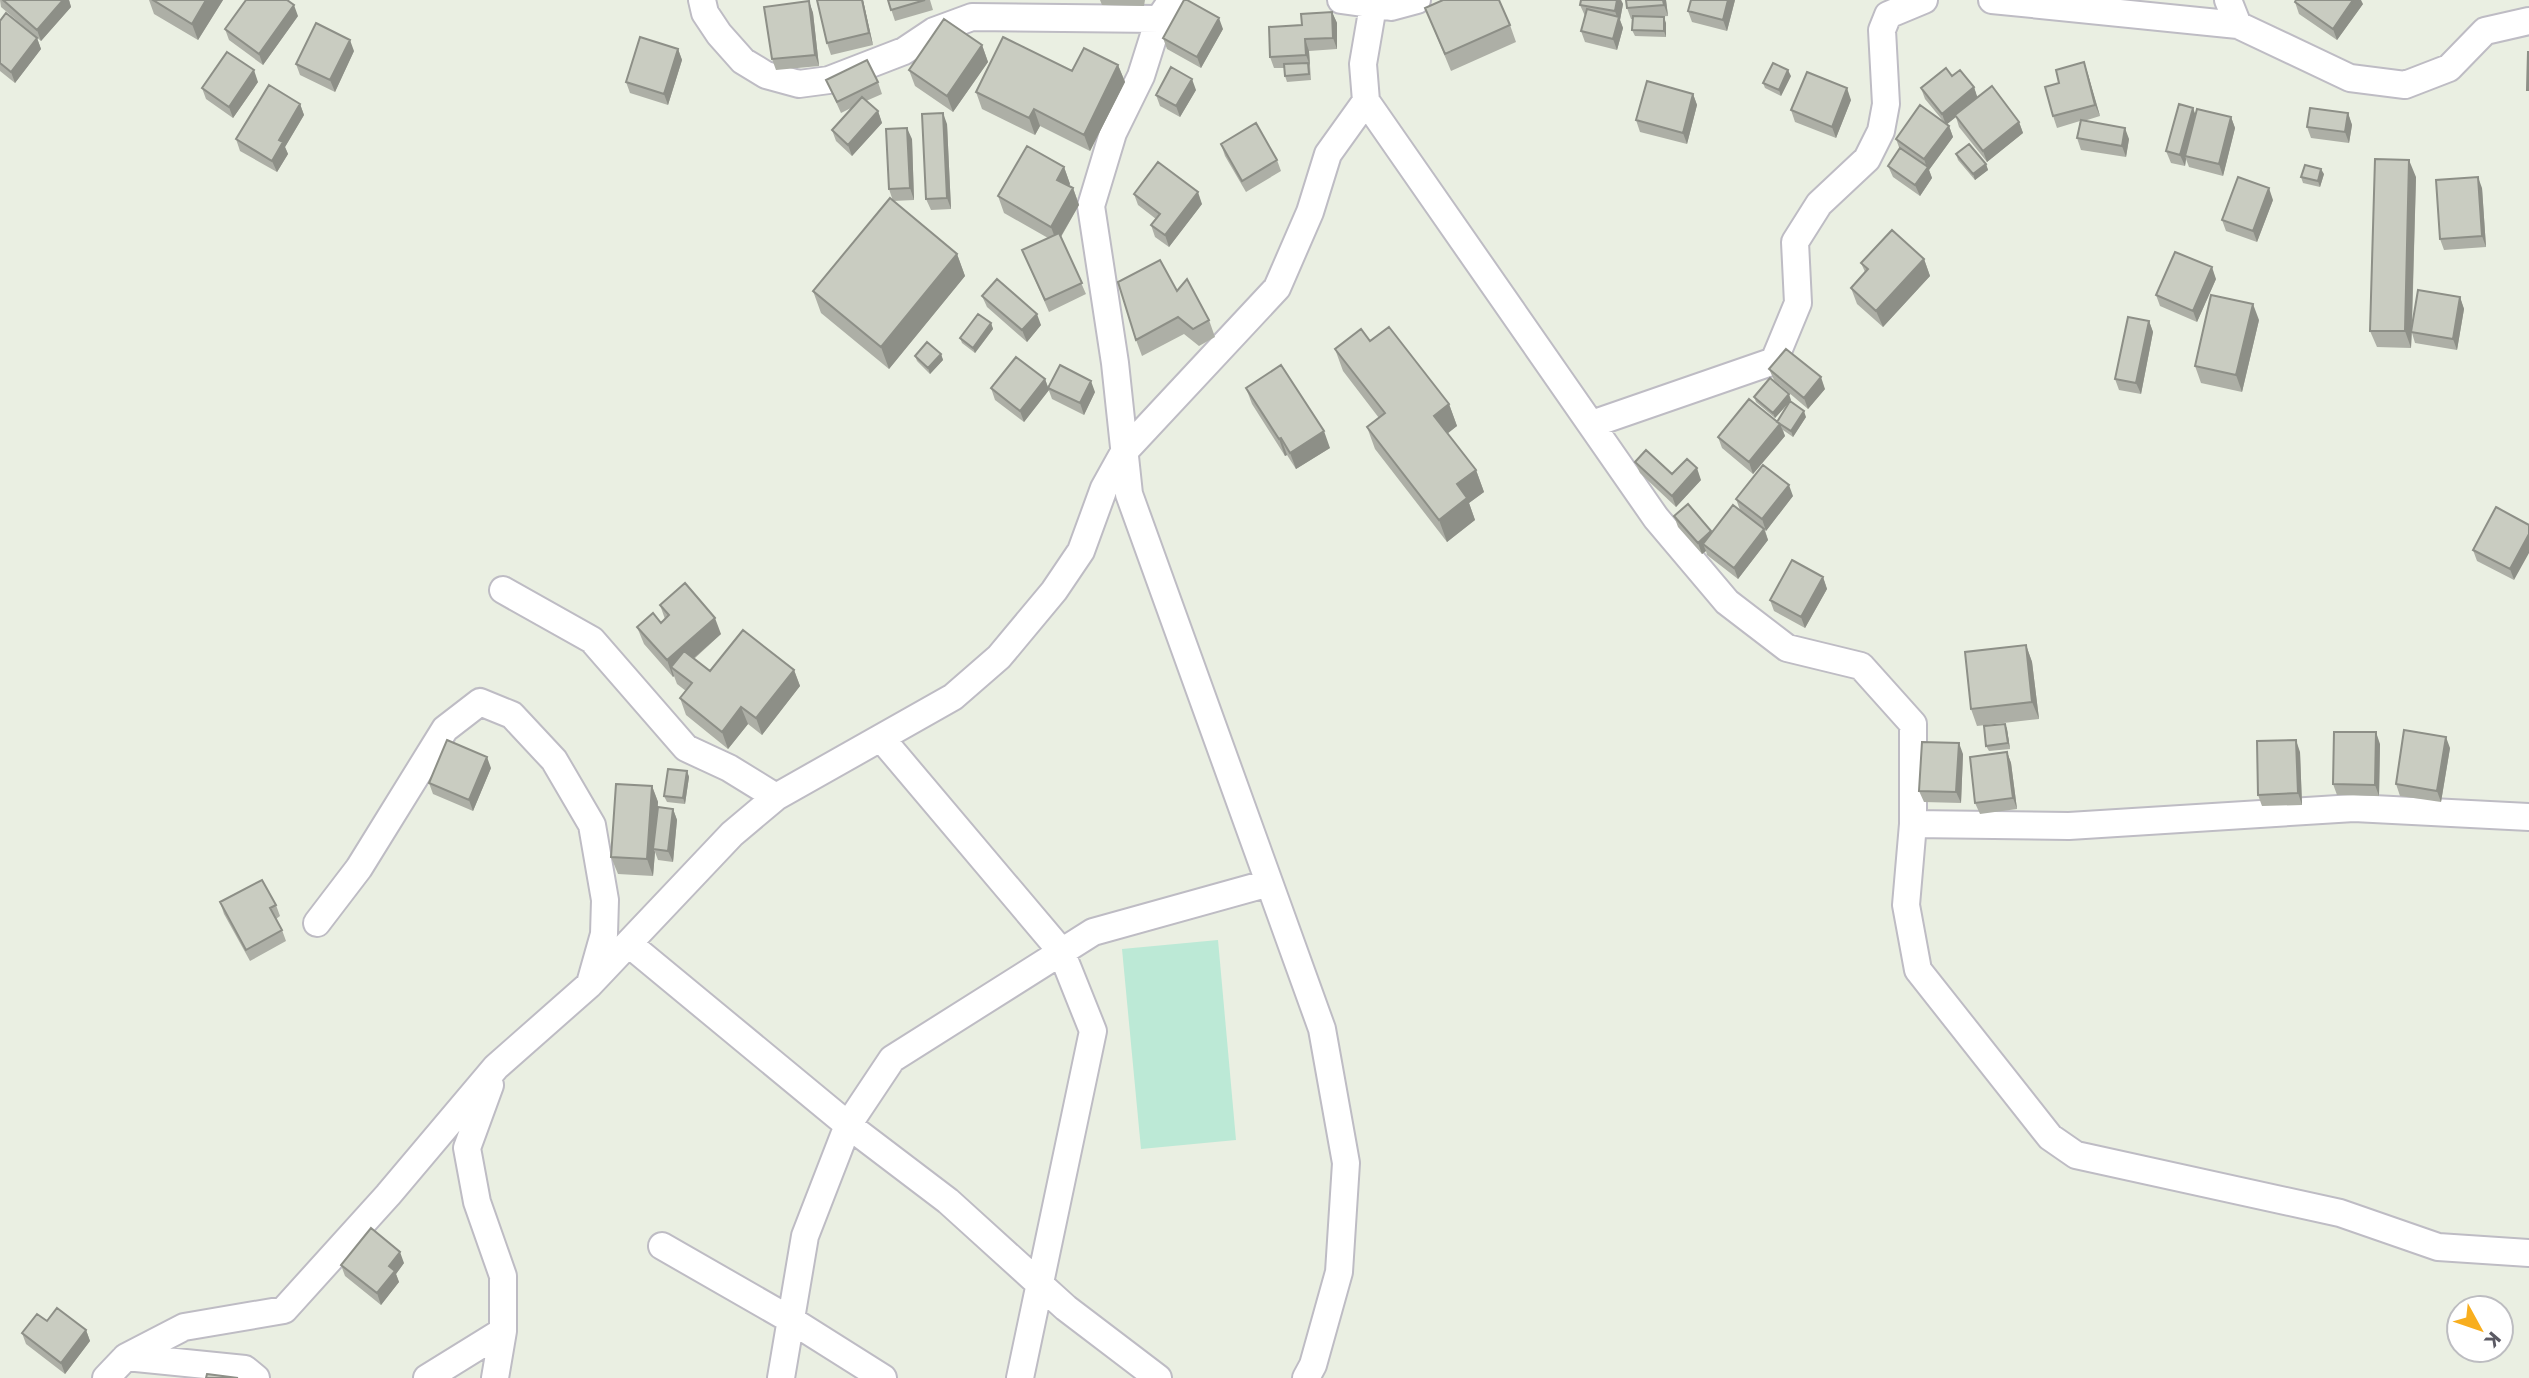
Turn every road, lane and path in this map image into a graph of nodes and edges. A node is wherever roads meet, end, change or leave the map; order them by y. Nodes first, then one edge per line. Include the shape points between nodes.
1 (702, 0) edge
2 (1341, 0) edge
3 (1417, 0) edge
4 (1924, 0) edge
5 (1992, 0) edge
6 (2228, 0) edge
7 (1374, 2) edge
8 (1165, 9) edge
9 (2519, 15) edge
10 (2238, 25) junction
11 (1366, 101) junction
12 (1592, 424) junction
13 (1124, 452) junction
14 (503, 590) dead end
15 (881, 737) junction
16 (776, 797) junction
17 (2529, 817) edge
18 (1913, 824) junction
19 (1269, 883) junction
20 (317, 923) dead end
21 (629, 944) junction
22 (1061, 951) junction
23 (589, 985) junction
24 (496, 1067) junction
25 (848, 1125) junction
26 (662, 1247) dead end
27 (2529, 1253) edge
28 (1038, 1283) junction
29 (791, 1320) junction
30 (503, 1331) junction
31 (126, 1357) junction
32 (106, 1378) edge
33 (256, 1378) edge
34 (427, 1378) edge
35 (495, 1378) edge
36 (781, 1378) edge
37 (883, 1378) edge
38 (1020, 1378) edge
39 (1158, 1378) edge
40 (1306, 1378) edge

1 - 8 street via 719,34 743,61 766,75 799,84 854,71 972,17
2 - 7 street
3 - 7 street via 1391,7
4 - 12 street via 1888,15 1882,30 1886,104 1881,131 1867,159 1819,204 1795,242 1798,303 1774,360
5 - 10 street
6 - 10 street
7 - 11 street via 1363,65
8 - 13 street via 1142,76 1114,133 1091,206
9 - 10 street via 2485,31 2449,68 2405,85 2350,78
11 - 12 street
11 - 13 street via 1328,154 1310,212 1277,288
12 - 18 street via 1656,518 1727,602 1787,648 1861,666 1913,724
13 - 15 street via 1104,488 1082,551 999,657 953,697
13 - 19 street via 1129,494
14 - 16 street via 592,640 686,748
15 - 16 street
15 - 22 street
16 - 21 street via 732,834
17 - 18 street via 2354,808 2069,826
18 - 27 street via 1906,905 1918,970 2050,1137 2076,1155 2340,1213 2438,1247
19 - 22 street via 1093,932
19 - 40 street via 1322,1030 1346,1163 1339,1272
20 - 23 street via 359,868 445,729 480,702 512,715 554,760 592,825 605,900 604,934
21 - 23 street
21 - 25 street
22 - 25 street via 892,1059
22 - 28 street via 1093,1031
23 - 24 street
24 - 30 street via 467,1148 477,1202 503,1276
24 - 31 street via 285,1310 184,1327
25 - 28 street via 948,1201
25 - 29 street via 805,1236
26 - 29 street
28 - 38 street
28 - 39 street
29 - 36 street
29 - 37 street
30 - 34 street
30 - 35 street
31 - 32 street
31 - 33 street via 246,1369

